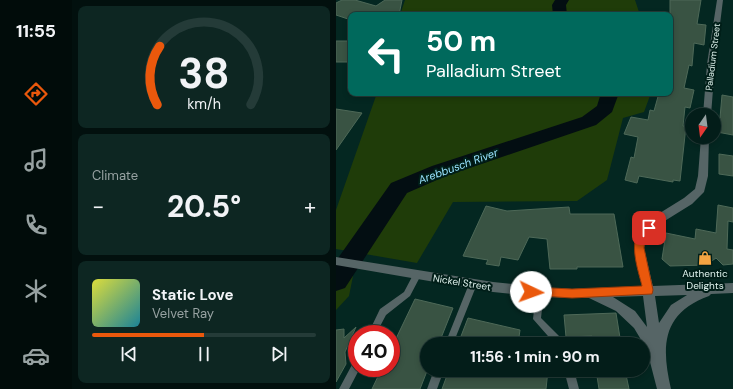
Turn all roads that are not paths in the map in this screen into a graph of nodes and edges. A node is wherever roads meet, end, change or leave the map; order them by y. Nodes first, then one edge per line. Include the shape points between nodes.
1 (720, 0) edge
2 (708, 108) edge
3 (705, 144) edge
4 (336, 261) edge
5 (417, 275) junction
6 (473, 284) junction
7 (728, 288) edge
8 (648, 290) junction
9 (540, 292) junction
10 (572, 294) junction
11 (376, 325) edge
12 (452, 337) edge
13 (554, 337) edge
14 (660, 371) junction
15 (350, 377) edge
16 (436, 377) edge
17 (571, 377) edge
18 (344, 389) edge
19 (432, 389) edge
20 (574, 389) edge
21 (664, 389) edge

1 - 2 street, Palladium Street
3 - 8 street via 700,190 688,201 659,219 640,237 639,248
4 - 5 street, Nickel Street
5 - 6 street, Nickel Street
5 - 11 lane via 407,294 383,312
6 - 9 street, Nickel Street
6 - 12 lane
7 - 8 street, Nickel Street
7 - 14 street via 693,296 673,311 664,325 660,339
8 - 10 street, Nickel Street
8 - 14 street
9 - 10 street, Nickel Street
9 - 13 lane via 537,319
10 - 14 street via 607,299 625,310 636,320 648,338
14 - 21 street
15 - 18 lane
16 - 19 lane
17 - 20 lane

